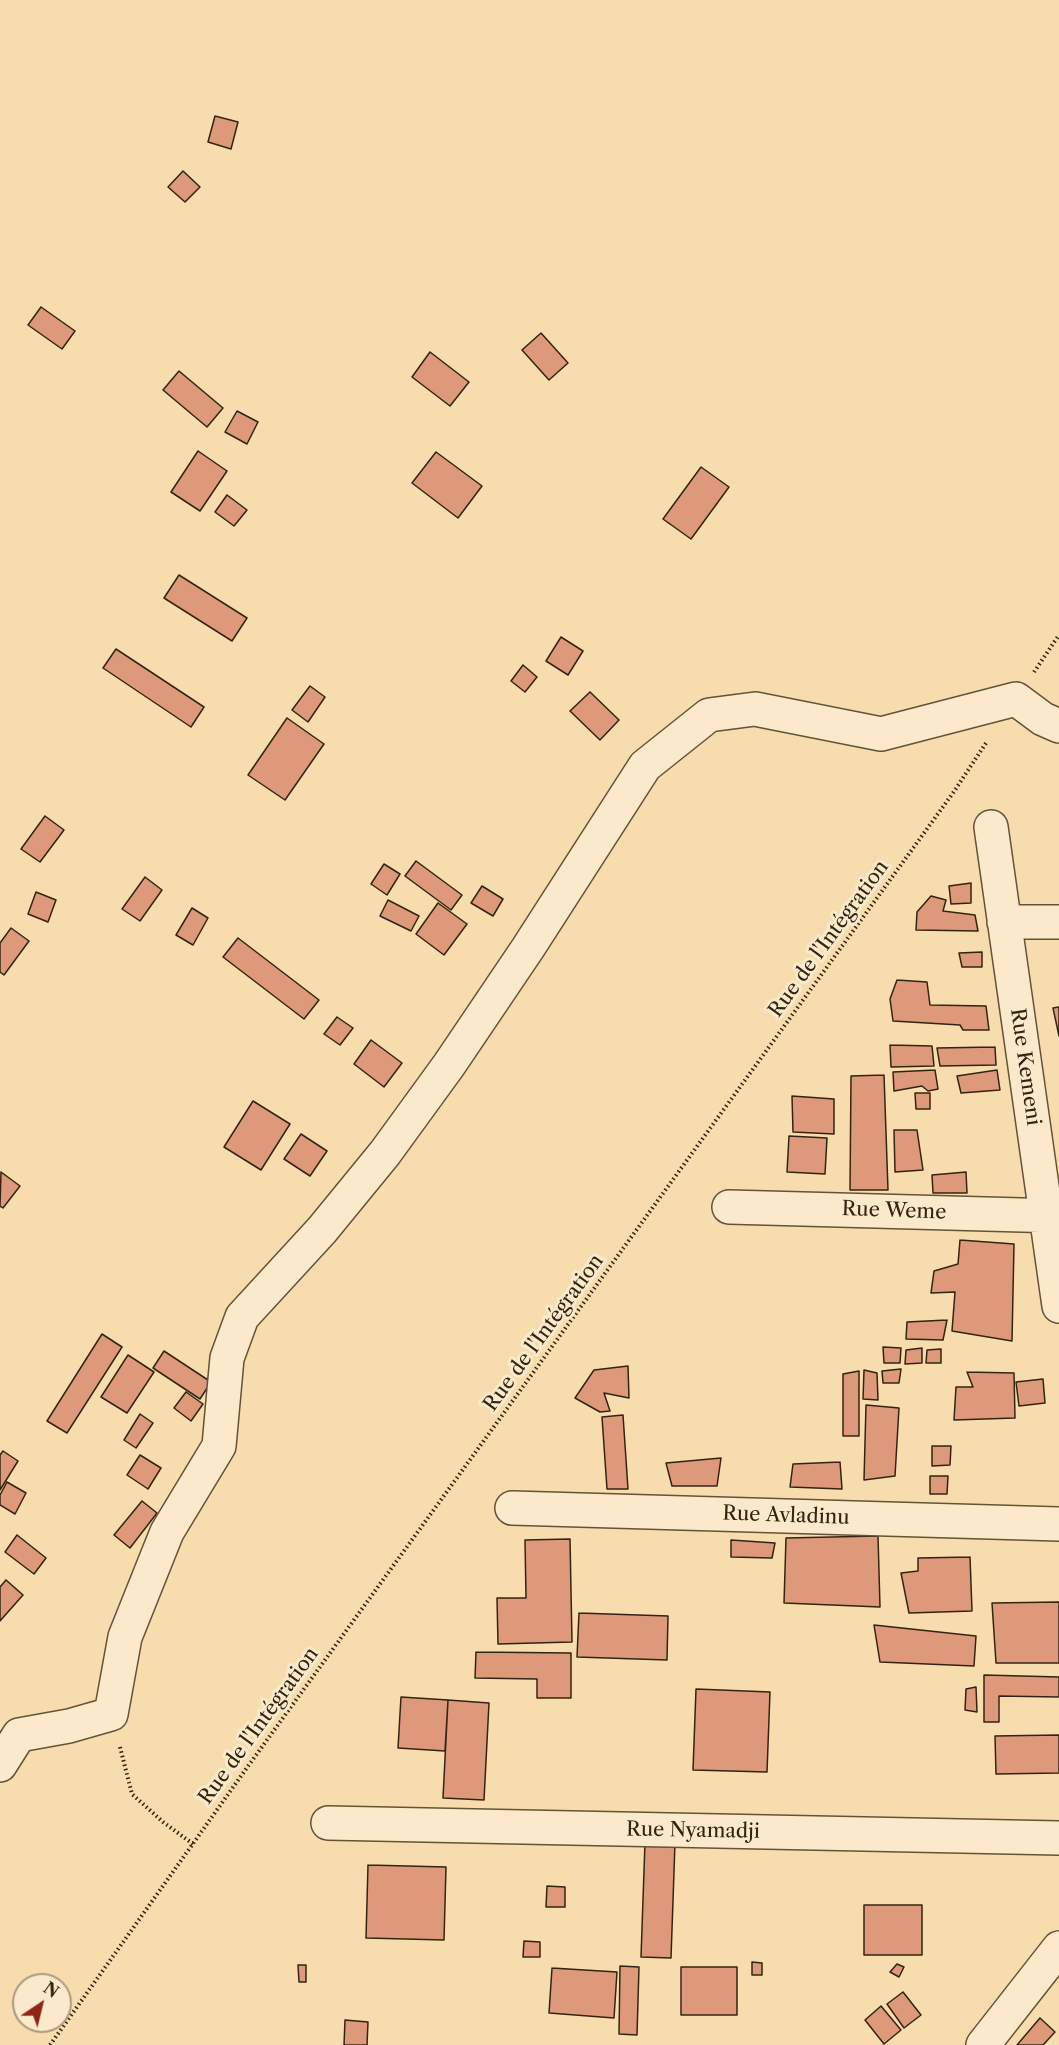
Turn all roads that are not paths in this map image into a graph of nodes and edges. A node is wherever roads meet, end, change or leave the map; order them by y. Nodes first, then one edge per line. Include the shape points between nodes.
1 (1059, 726) edge
2 (991, 827) dead end
3 (1004, 922) junction
4 (1059, 922) edge
5 (729, 1206) dead end
6 (1053, 1216) edge
7 (1059, 1306) edge
8 (512, 1508) dead end
9 (1059, 1524) edge
10 (0, 1765) edge
11 (328, 1823) dead end
12 (1059, 1838) edge
13 (1059, 1948) edge
14 (983, 2045) edge

1 - 10 street via 1016,699 881,734 756,709 709,716 645,766 449,1065 385,1153 243,1317 227,1358 219,1446 167,1532 125,1637 111,1714 19,1735
2 - 3 street, Rue Kemeni
3 - 4 street
3 - 6 street, Rue Kemeni
5 - 6 street, Rue Weme
6 - 7 street, Rue Kemeni
8 - 9 street, Rue Avladinu
11 - 12 street, Rue Nyamadji
13 - 14 street

